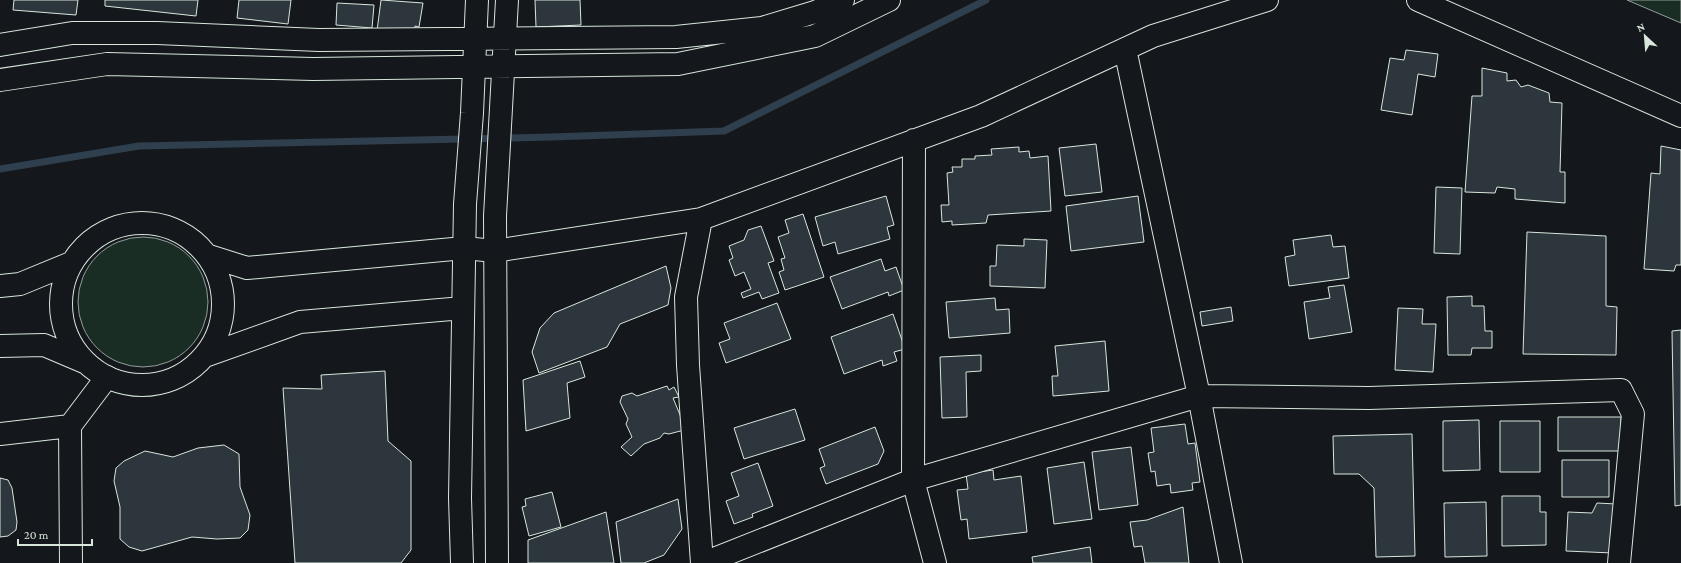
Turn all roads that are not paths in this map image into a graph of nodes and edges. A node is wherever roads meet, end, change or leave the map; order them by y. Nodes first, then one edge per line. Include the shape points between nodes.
1 (477, 0) edge
2 (508, 0) edge
3 (843, 0) edge
4 (889, 0) edge
5 (1267, 0) edge
6 (1418, 0) edge
7 (475, 39) junction
8 (505, 39) junction
9 (0, 45) edge
10 (1125, 49) junction
11 (504, 65) junction
12 (474, 68) junction
13 (0, 80) edge
14 (1681, 116) edge
15 (914, 140) junction
16 (701, 219) junction
17 (464, 248) junction
18 (495, 251) junction
19 (209, 256) junction
20 (72, 263) junction
21 (0, 286) edge
22 (463, 308) junction
23 (0, 346) edge
24 (205, 356) junction
25 (84, 362) junction
26 (107, 377) junction
27 (1199, 396) junction
28 (70, 426) junction
29 (0, 434) edge
30 (914, 480) junction
31 (71, 563) edge
32 (462, 563) edge
33 (497, 563) edge
34 (703, 563) edge
35 (935, 563) edge
36 (1231, 563) edge
37 (1619, 563) edge

1 - 7 street
2 - 8 street
3 - 8 street via 815,12 762,28 676,37
4 - 11 street via 815,36 678,64
5 - 10 street via 1153,36
6 - 14 street
7 - 8 street
7 - 9 street via 319,40 157,33 72,33
7 - 12 street
8 - 11 street
10 - 15 street via 981,116
10 - 27 street
11 - 12 street
11 - 18 street
12 - 13 street via 313,69 107,64
12 - 17 street
15 - 16 street
15 - 30 street
16 - 18 street
16 - 34 street via 686,297 688,365
17 - 18 street
17 - 19 street via 247,268
17 - 22 street
18 - 33 street
19 - 20 street via 190,237 165,225 138,222 112,228 89,242
19 - 24 street via 220,280 224,306 218,333
20 - 21 street via 20,284
20 - 25 street via 62,288 61,314 69,340
22 - 24 street via 300,322
22 - 32 street via 460,498
23 - 25 street via 44,345
24 - 26 street via 184,373 159,384 132,385
25 - 26 street
26 - 28 street
27 - 30 street
27 - 36 street
27 - 37 street via 1369,398 1621,390 1633,414
28 - 29 street
28 - 31 street
30 - 34 street
30 - 35 street

